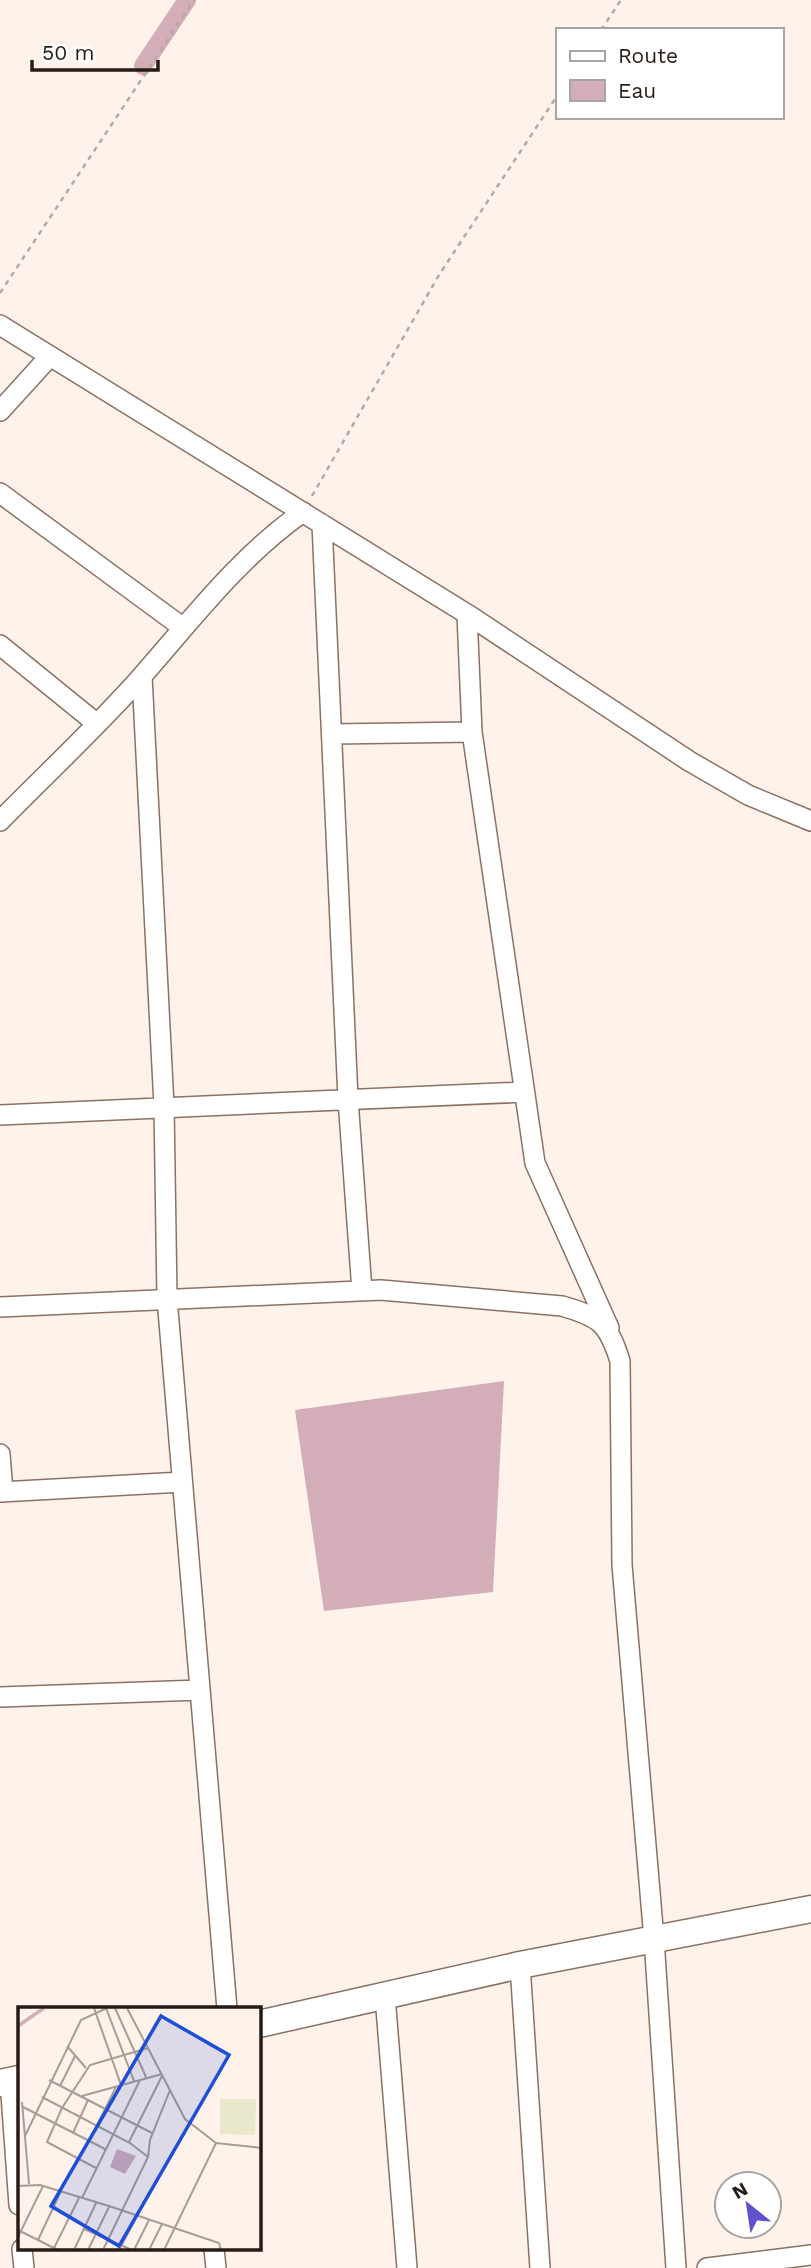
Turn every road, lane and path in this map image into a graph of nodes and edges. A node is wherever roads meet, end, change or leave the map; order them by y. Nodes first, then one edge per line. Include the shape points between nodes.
1 (194, 0) edge
2 (621, 0) edge
3 (602, 28) edge
4 (556, 98) edge
5 (0, 293) edge
6 (0, 325) edge
7 (50, 356) junction
8 (0, 411) edge
9 (0, 493) edge
10 (303, 512) junction
11 (322, 524) junction
12 (467, 614) junction
13 (182, 627) junction
14 (0, 645) edge
15 (142, 676) junction
16 (96, 723) junction
17 (472, 732) junction
18 (332, 734) junction
19 (0, 821) edge
20 (811, 821) edge
21 (524, 1092) junction
22 (348, 1098) junction
23 (164, 1106) junction
24 (0, 1115) edge
25 (362, 1291) junction
26 (167, 1298) junction
27 (0, 1307) edge
28 (611, 1332) junction
29 (0, 1454) edge
30 (182, 1482) junction
31 (1, 1492) edge
32 (200, 1690) junction
33 (0, 1697) edge
34 (811, 1909) edge
35 (654, 1940) junction
36 (520, 1965) junction
37 (385, 1996) junction
38 (227, 2007) edge
39 (261, 2024) edge
40 (10, 2081) edge
41 (18, 2191) edge
42 (22, 2250) edge
43 (215, 2250) edge
44 (811, 2255) edge
45 (24, 2268) edge
46 (216, 2268) edge
47 (407, 2268) edge
48 (540, 2268) edge
49 (676, 2268) edge
50 (707, 2268) edge

1 - 5 path
2 - 3 path
4 - 10 path via 439,275
6 - 7 street
7 - 8 street
7 - 10 street
9 - 13 street
10 - 11 street
10 - 13 street via 270,535
11 - 12 street
11 - 18 street
12 - 17 street
12 - 20 street via 689,761 748,795
13 - 15 street
14 - 16 street
15 - 16 street
15 - 23 street
16 - 19 street
17 - 18 street
17 - 21 street
18 - 22 street
21 - 22 street
21 - 28 street via 542,1184
22 - 23 street
22 - 25 street
23 - 24 street
23 - 26 street
25 - 26 street
25 - 28 street via 562,1306 587,1313
26 - 27 street
26 - 30 street
28 - 35 street via 620,1361 622,1565
29 - 31 street
30 - 31 street
30 - 32 street
32 - 33 street
32 - 38 street
34 - 35 main road
35 - 36 main road
35 - 49 street
36 - 37 main road
36 - 48 street
37 - 39 main road
37 - 47 street
40 - 41 street
42 - 45 street
43 - 46 street
44 - 50 street

